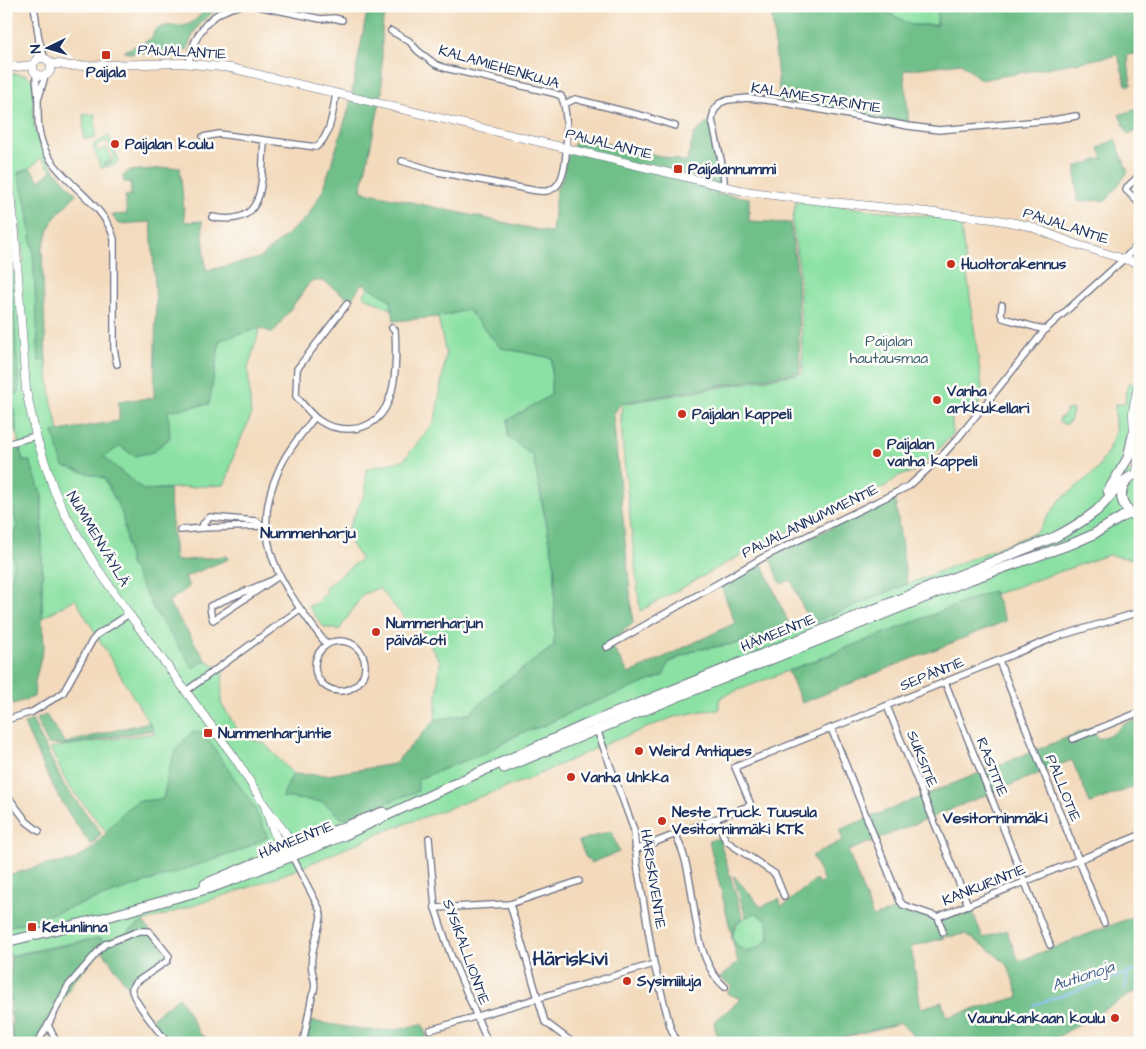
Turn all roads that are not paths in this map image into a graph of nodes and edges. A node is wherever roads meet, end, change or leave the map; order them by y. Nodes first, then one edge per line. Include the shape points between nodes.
1 (34, 6) edge
2 (239, 6) edge
3 (256, 6) edge
4 (342, 20) dead end
5 (391, 31) dead end
6 (189, 63) junction
7 (6, 68) edge
8 (41, 68) junction
9 (336, 93) junction
10 (565, 104) junction
11 (1076, 116) dead end
12 (675, 126) dead end
13 (202, 137) dead end
14 (264, 141) junction
15 (566, 147) junction
16 (402, 161) dead end
17 (1140, 175) edge
18 (6, 185) edge
19 (722, 186) junction
20 (1140, 204) edge
21 (212, 217) dead end
22 (1140, 242) edge
23 (1124, 259) junction
24 (1140, 264) edge
25 (347, 304) dead end
26 (1002, 305) dead end
27 (392, 328) dead end
28 (1045, 330) junction
29 (117, 364) dead end
30 (1139, 385) edge
31 (1140, 395) edge
32 (1140, 401) edge
33 (314, 418) junction
34 (1133, 435) junction
35 (36, 436) junction
36 (6, 444) edge
37 (1134, 476) edge
38 (1138, 516) edge
39 (1086, 517) junction
40 (265, 526) junction
41 (202, 528) junction
42 (180, 530) dead end
43 (279, 576) junction
44 (273, 580) junction
45 (300, 609) junction
46 (1140, 612) edge
47 (128, 614) junction
48 (326, 644) junction
49 (607, 647) dead end
50 (999, 661) junction
51 (945, 682) junction
52 (186, 691) junction
53 (888, 706) junction
54 (1138, 712) edge
55 (6, 720) edge
56 (1140, 720) edge
57 (596, 726) junction
58 (831, 728) junction
59 (1073, 739) dead end
60 (6, 794) edge
61 (265, 806) junction
62 (716, 819) junction
63 (40, 831) dead end
64 (676, 835) junction
65 (1140, 835) edge
66 (429, 838) dead end
67 (635, 850) junction
68 (284, 851) junction
69 (293, 852) junction
70 (1078, 860) junction
71 (579, 881) dead end
72 (1024, 882) junction
73 (180, 896) junction
74 (784, 896) dead end
75 (510, 904) junction
76 (968, 905) junction
77 (435, 908) junction
78 (938, 917) junction
79 (1104, 923) dead end
80 (943, 932) dead end
81 (6, 942) edge
82 (1050, 945) dead end
83 (6, 947) edge
84 (654, 964) junction
85 (6, 970) edge
86 (726, 986) dead end
87 (538, 998) junction
88 (6, 999) edge
89 (476, 1016) junction
90 (48, 1024) junction
91 (430, 1030) dead end
92 (163, 1037) dead end
93 (9, 1043) edge
94 (37, 1043) edge
95 (57, 1043) edge
96 (303, 1043) edge
97 (488, 1043) edge
98 (573, 1043) edge
99 (677, 1043) edge

1 - 8 street
2 - 6 street via 210,19 196,38
3 - 4 street
5 - 10 street, KALAMIEHENKUJA via 409,41 418,52 436,64 553,93 561,96
6 - 8 street, PAIJALANTIE via 60,64
6 - 9 street, PAIJALANTIE via 252,72
7 - 8 street, PAIJALANTIE
8 - 29 street via 38,129 45,151 112,230
9 - 14 street via 327,134 316,147
9 - 15 street, PAIJALANTIE
10 - 12 street via 575,99
10 - 15 street, KALAMIEHENKUJA
11 - 19 street, KALAMESTARINTIE via 939,130 774,101 728,100 720,103 712,120 723,168
13 - 14 street via 219,134
14 - 21 street via 259,196 254,207 248,215 238,218
15 - 16 street, KALAMIEHENKUJA via 558,184 542,192 438,172
15 - 19 street, PAIJALANTIE
17 - 20 street via 1126,190
18 - 35 street, NUMMENVÄYLÄ via 15,234 26,390
19 - 23 street, PAIJALANTIE via 795,198 993,219 1029,226
22 - 23 street, PAIJALANNUMMENTIE
23 - 24 street, PAIJALANTIE
23 - 28 street, PAIJALANNUMMENTIE
25 - 33 street via 297,369 296,396
26 - 28 street via 1003,318
27 - 33 street via 395,330 394,378 389,401 377,420 359,428 346,429
28 - 49 street, PAIJALANNUMMENTIE via 958,438 909,486 764,557
30 - 34 street via 1134,400
31 - 32 street
33 - 40 street via 278,472
34 - 37 street
34 - 39 main road via 1125,465 1112,487
35 - 36 street
35 - 47 street, NUMMENVÄYLÄ via 48,476 64,512
37 - 38 main road via 1122,487 1122,500 1126,509
37 - 39 main road, HÄMEENTIE
38 - 57 main road, HÄMEENTIE via 1122,517 1074,543 966,581 672,699
39 - 57 main road, HÄMEENTIE via 1045,542
40 - 41 street
40 - 41 street via 256,521 210,517
40 - 43 street
41 - 42 street
43 - 44 street
43 - 45 street
44 - 44 street via 210,606 213,620
45 - 48 street
45 - 52 street
46 - 50 street, SEPÄNTIE via 1056,637
47 - 52 street, NUMMENVÄYLÄ
47 - 55 street via 92,641 63,693 32,712
48 - 48 street via 315,660 314,670 318,679 334,691 350,690 364,675 365,663 361,653 346,642
50 - 51 street, SEPÄNTIE
50 - 70 street, PALLOTIE
51 - 53 street, SEPÄNTIE
51 - 72 street, RASTITIE
52 - 61 street, NUMMENVÄYLÄ
53 - 58 street, SEPÄNTIE
53 - 76 street, SUKSITIE
54 - 56 street
54 - 59 street
57 - 67 street, HÄRISKIVENTIE via 634,830
57 - 69 main road, HÄMEENTIE via 428,796 345,835
58 - 62 street, SEPÄNTIE via 735,767 751,804
58 - 78 street, KANKURINTIE via 900,901 903,905
60 - 63 street via 27,822
61 - 68 street, NUMMENVÄYLÄ
61 - 69 street, NUMMENVÄYLÄ via 286,834
62 - 64 street
62 - 74 street via 726,841 775,874
64 - 67 street
64 - 86 street via 686,861 703,952 717,980
65 - 70 street, KANKURINTIE
66 - 77 street, SYSIKALLIONTIE
67 - 84 street, HÄRISKIVENTIE
68 - 69 main road, HÄMEENTIE
68 - 73 main road, HÄMEENTIE
69 - 73 main road, HÄMEENTIE via 210,888
69 - 96 street via 321,916 312,961 316,986
70 - 72 street, KANKURINTIE
70 - 79 street, PALLOTIE
71 - 75 street
72 - 76 street, KANKURINTIE
72 - 82 street, RASTITIE
73 - 81 main road, HÄMEENTIE
75 - 77 street
75 - 87 street
76 - 78 street, KANKURINTIE
77 - 89 street, SYSIKALLIONTIE
78 - 80 street
83 - 85 street
84 - 87 street
84 - 99 street, HÄRISKIVENTIE
87 - 89 street
87 - 98 street via 545,1022
88 - 93 street
89 - 91 street
89 - 97 street, SYSIKALLIONTIE
90 - 92 street via 68,986 105,944 139,931 149,932 169,956 167,961 135,983 132,991
90 - 94 street
90 - 95 street

